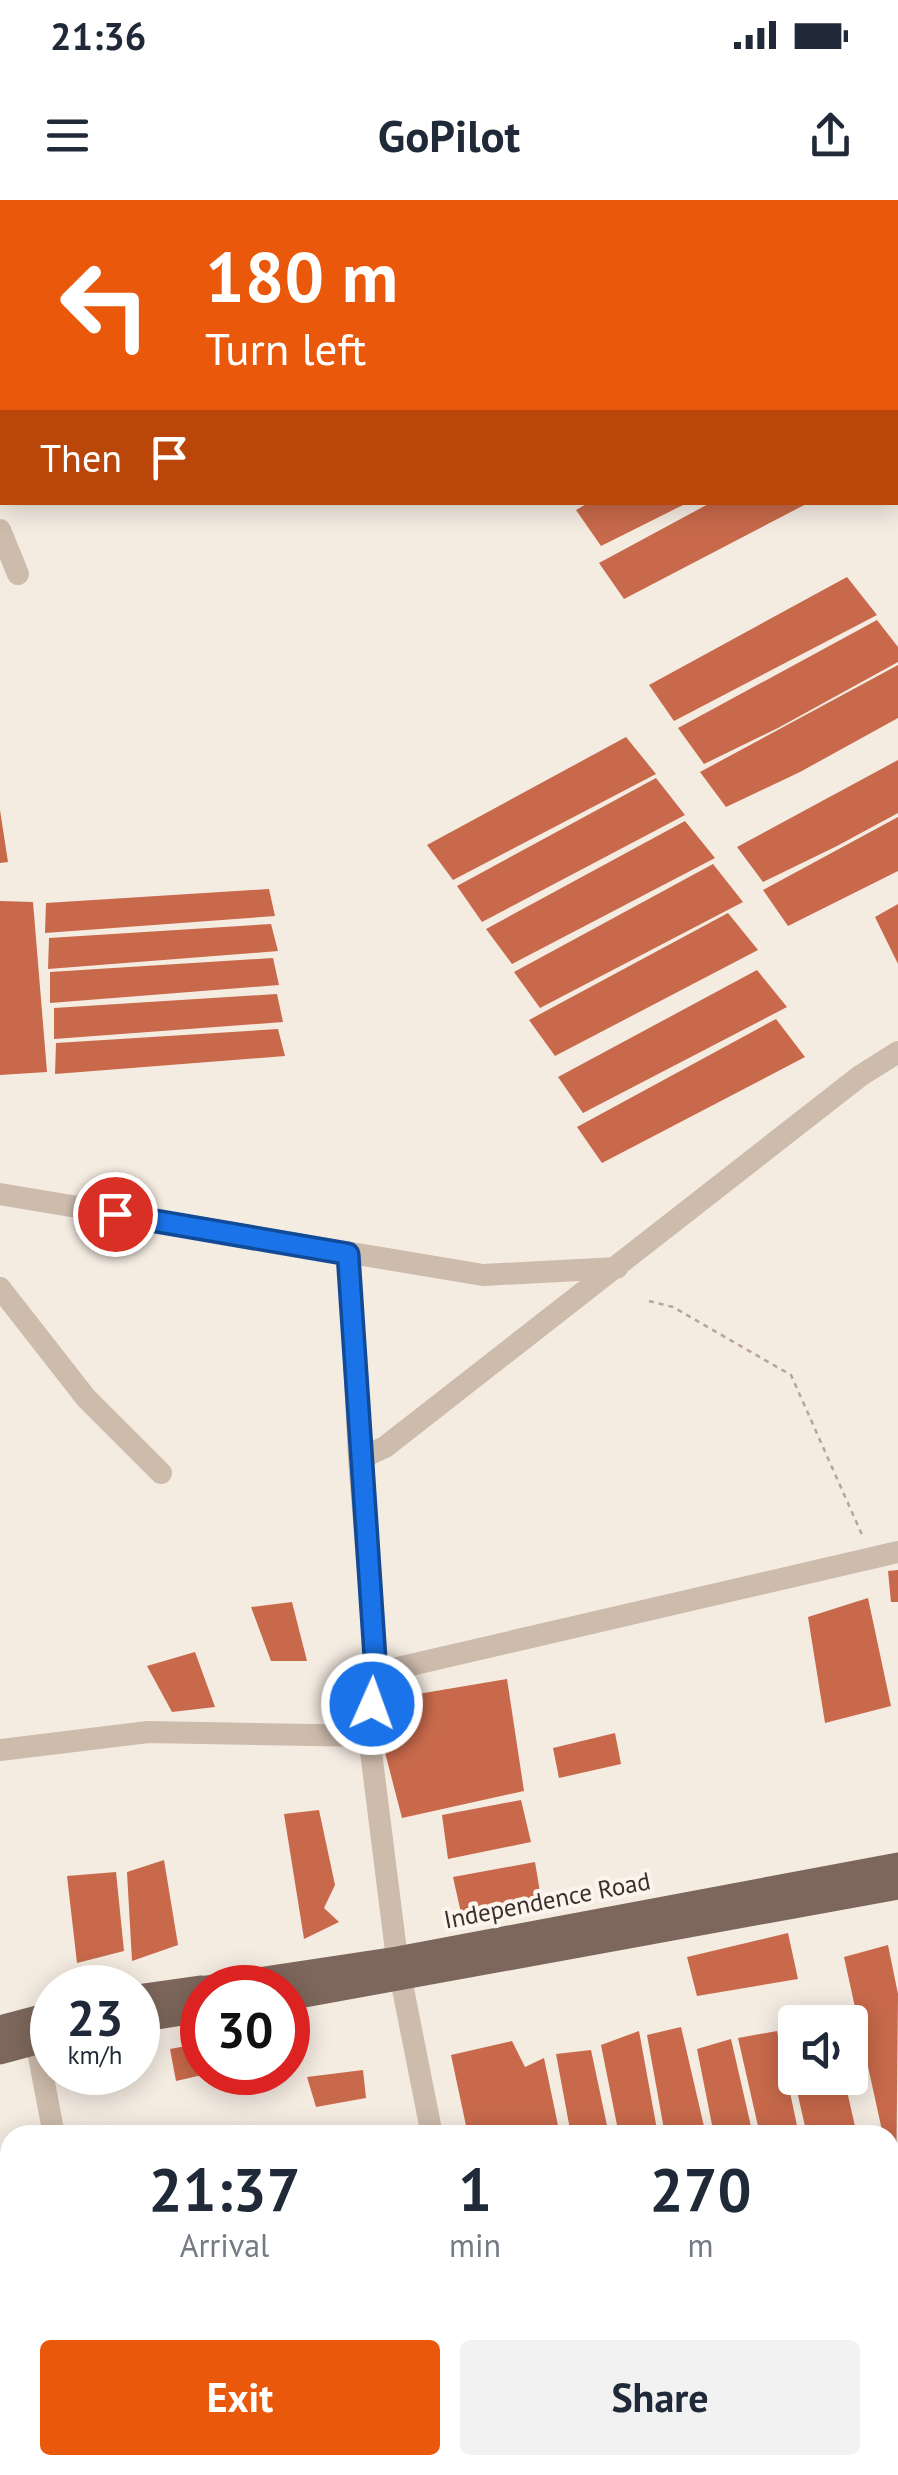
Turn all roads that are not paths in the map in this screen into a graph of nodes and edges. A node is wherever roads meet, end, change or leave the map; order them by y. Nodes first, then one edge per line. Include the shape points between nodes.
1 (0, 530) edge
2 (18, 574) dead end
3 (898, 1052) edge
4 (0, 1194) edge
5 (348, 1254) junction
6 (617, 1268) junction
7 (0, 1288) edge
8 (359, 1459) junction
9 (160, 1473) dead end
10 (898, 1552) edge
11 (376, 1673) junction
12 (369, 1736) junction
13 (0, 1750) edge
14 (898, 1866) edge
15 (898, 1887) edge
16 (399, 1970) junction
17 (310, 1978) edge
18 (310, 1992) edge
19 (0, 2028) edge
20 (30, 2028) edge
21 (30, 2035) edge
22 (0, 2052) edge
23 (50, 2095) edge
24 (53, 2125) edge
25 (430, 2125) edge

1 - 2 street
3 - 6 street
4 - 5 street
5 - 6 street via 483,1275
5 - 8 street
6 - 8 street via 385,1447
7 - 9 street via 86,1398
8 - 11 street
10 - 11 street
11 - 12 street
12 - 13 street via 148,1732
12 - 16 street
14 - 16 main road, Independence Road
15 - 16 main road, Independence Road
16 - 17 main road, Independence Road
16 - 18 main road, Independence Road
16 - 25 street
19 - 20 main road
21 - 22 main road
23 - 24 street

